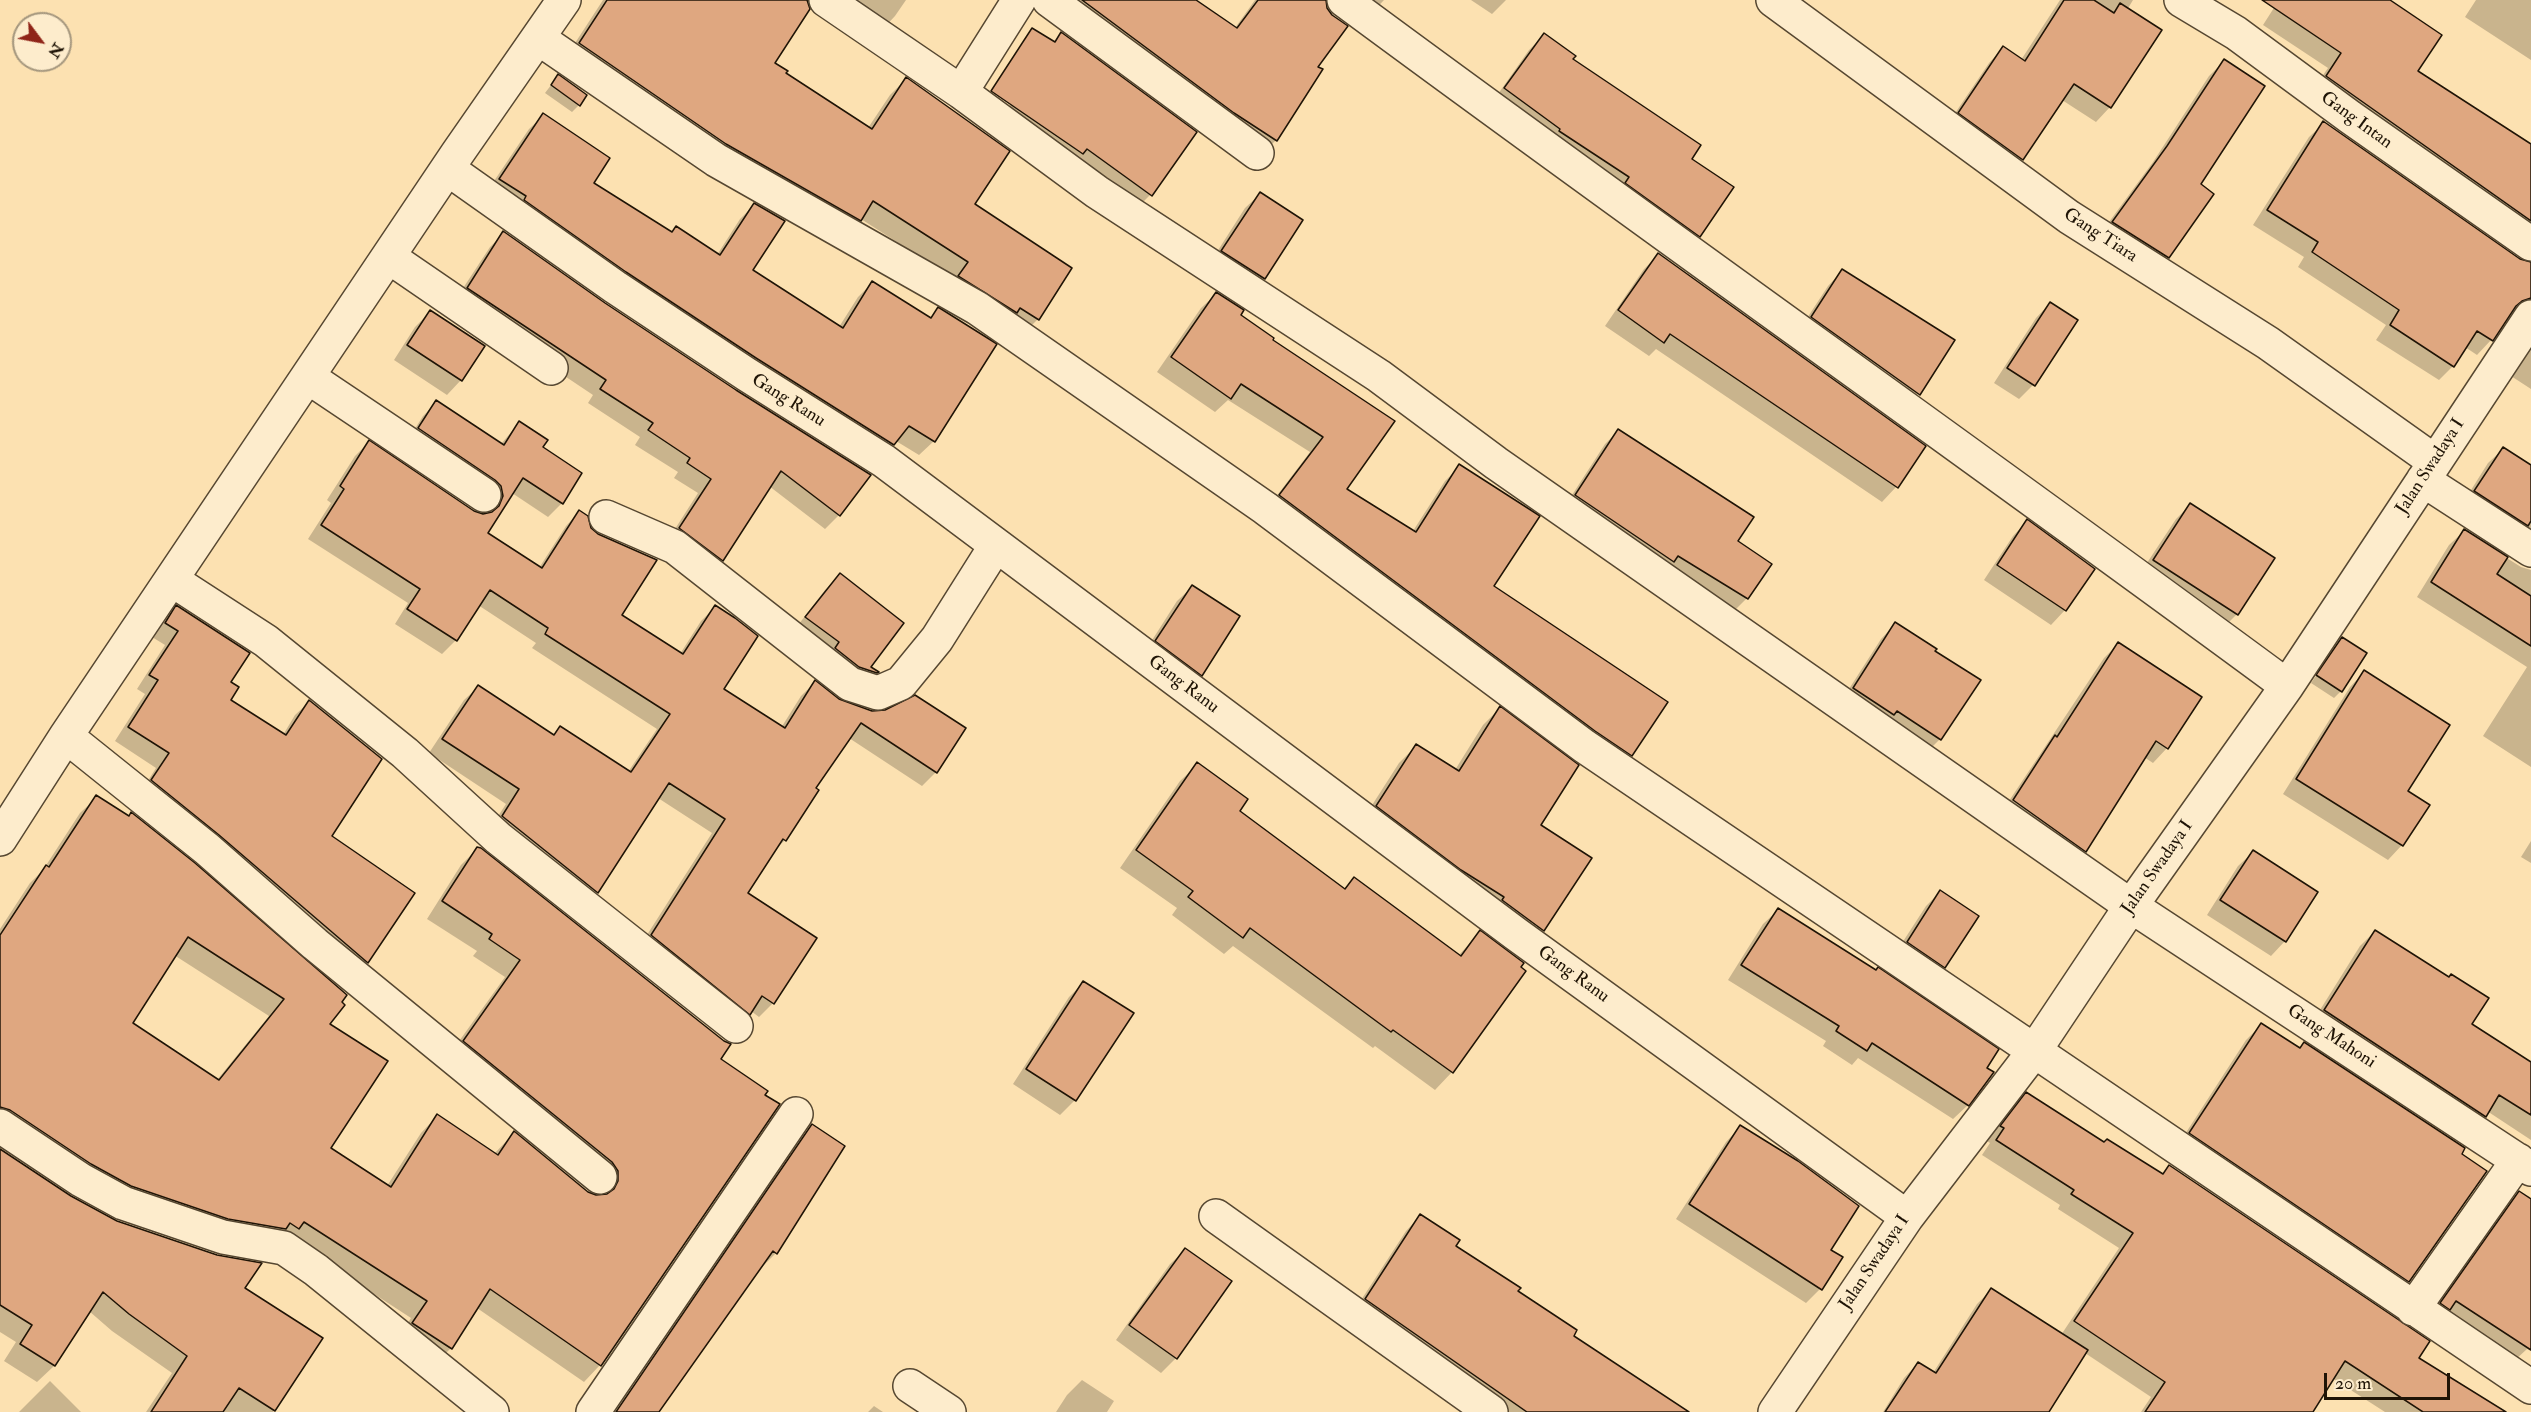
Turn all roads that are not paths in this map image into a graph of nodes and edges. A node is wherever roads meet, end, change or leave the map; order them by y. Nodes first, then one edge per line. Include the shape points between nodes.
1 (564, 0) edge
2 (825, 0) edge
3 (1019, 0) edge
4 (1049, 0) edge
5 (1344, 0) edge
6 (1773, 0) edge
7 (2181, 0) edge
8 (538, 38) junction
9 (961, 92) junction
10 (1257, 153) dead end
11 (448, 169) junction
12 (2531, 244) edge
13 (389, 257) junction
14 (2531, 317) edge
15 (551, 368) dead end
16 (308, 376) junction
17 (2428, 470) junction
18 (484, 495) dead end
19 (606, 517) dead end
20 (995, 547) junction
21 (2531, 550) edge
22 (172, 580) junction
23 (2287, 686) junction
24 (66, 736) junction
25 (0, 839) edge
26 (2131, 906) junction
27 (736, 1026) dead end
28 (2035, 1050) junction
29 (796, 1114) dead end
30 (0, 1126) edge
31 (2524, 1165) edge
32 (600, 1177) dead end
33 (1216, 1216) dead end
34 (1907, 1217) junction
35 (2413, 1309) junction
36 (910, 1386) dead end
37 (2531, 1387) edge
38 (492, 1412) edge
39 (593, 1412) edge
40 (949, 1412) edge
41 (1491, 1412) edge
42 (1774, 1412) edge

1 - 8 street
2 - 9 street, Gang Mahoni
3 - 9 street
4 - 10 street
5 - 23 street
6 - 17 street, Gang Tiara via 2070,218 2268,343
7 - 12 street, Gang Intan via 2236,33
8 - 11 street
8 - 28 street via 716,160 976,308 1265,508 1584,746
9 - 26 street, Gang Mahoni via 1097,192 1379,376 1496,463
11 - 13 street
11 - 20 street, Gang Ranu via 615,287 884,461
13 - 15 street
13 - 16 street
14 - 17 street, Jalan Swadaya I
16 - 18 street
16 - 22 street
17 - 21 street, Gang Tiara
17 - 23 street, Jalan Swadaya I
19 - 20 street via 675,547 850,684 878,693 901,683 937,639
20 - 34 street, Gang Ranu via 1516,934
22 - 24 street
22 - 27 street via 266,641 405,753 498,838
23 - 26 street, Jalan Swadaya I
24 - 25 street
24 - 32 street
26 - 28 street, Jalan Swadaya I
26 - 31 street, Gang Mahoni
28 - 34 street, Jalan Swadaya I
28 - 35 street
29 - 39 street
30 - 38 street via 123,1203 223,1237 284,1248
31 - 35 street
33 - 41 street
34 - 42 street, Jalan Swadaya I
35 - 37 street
36 - 40 street

